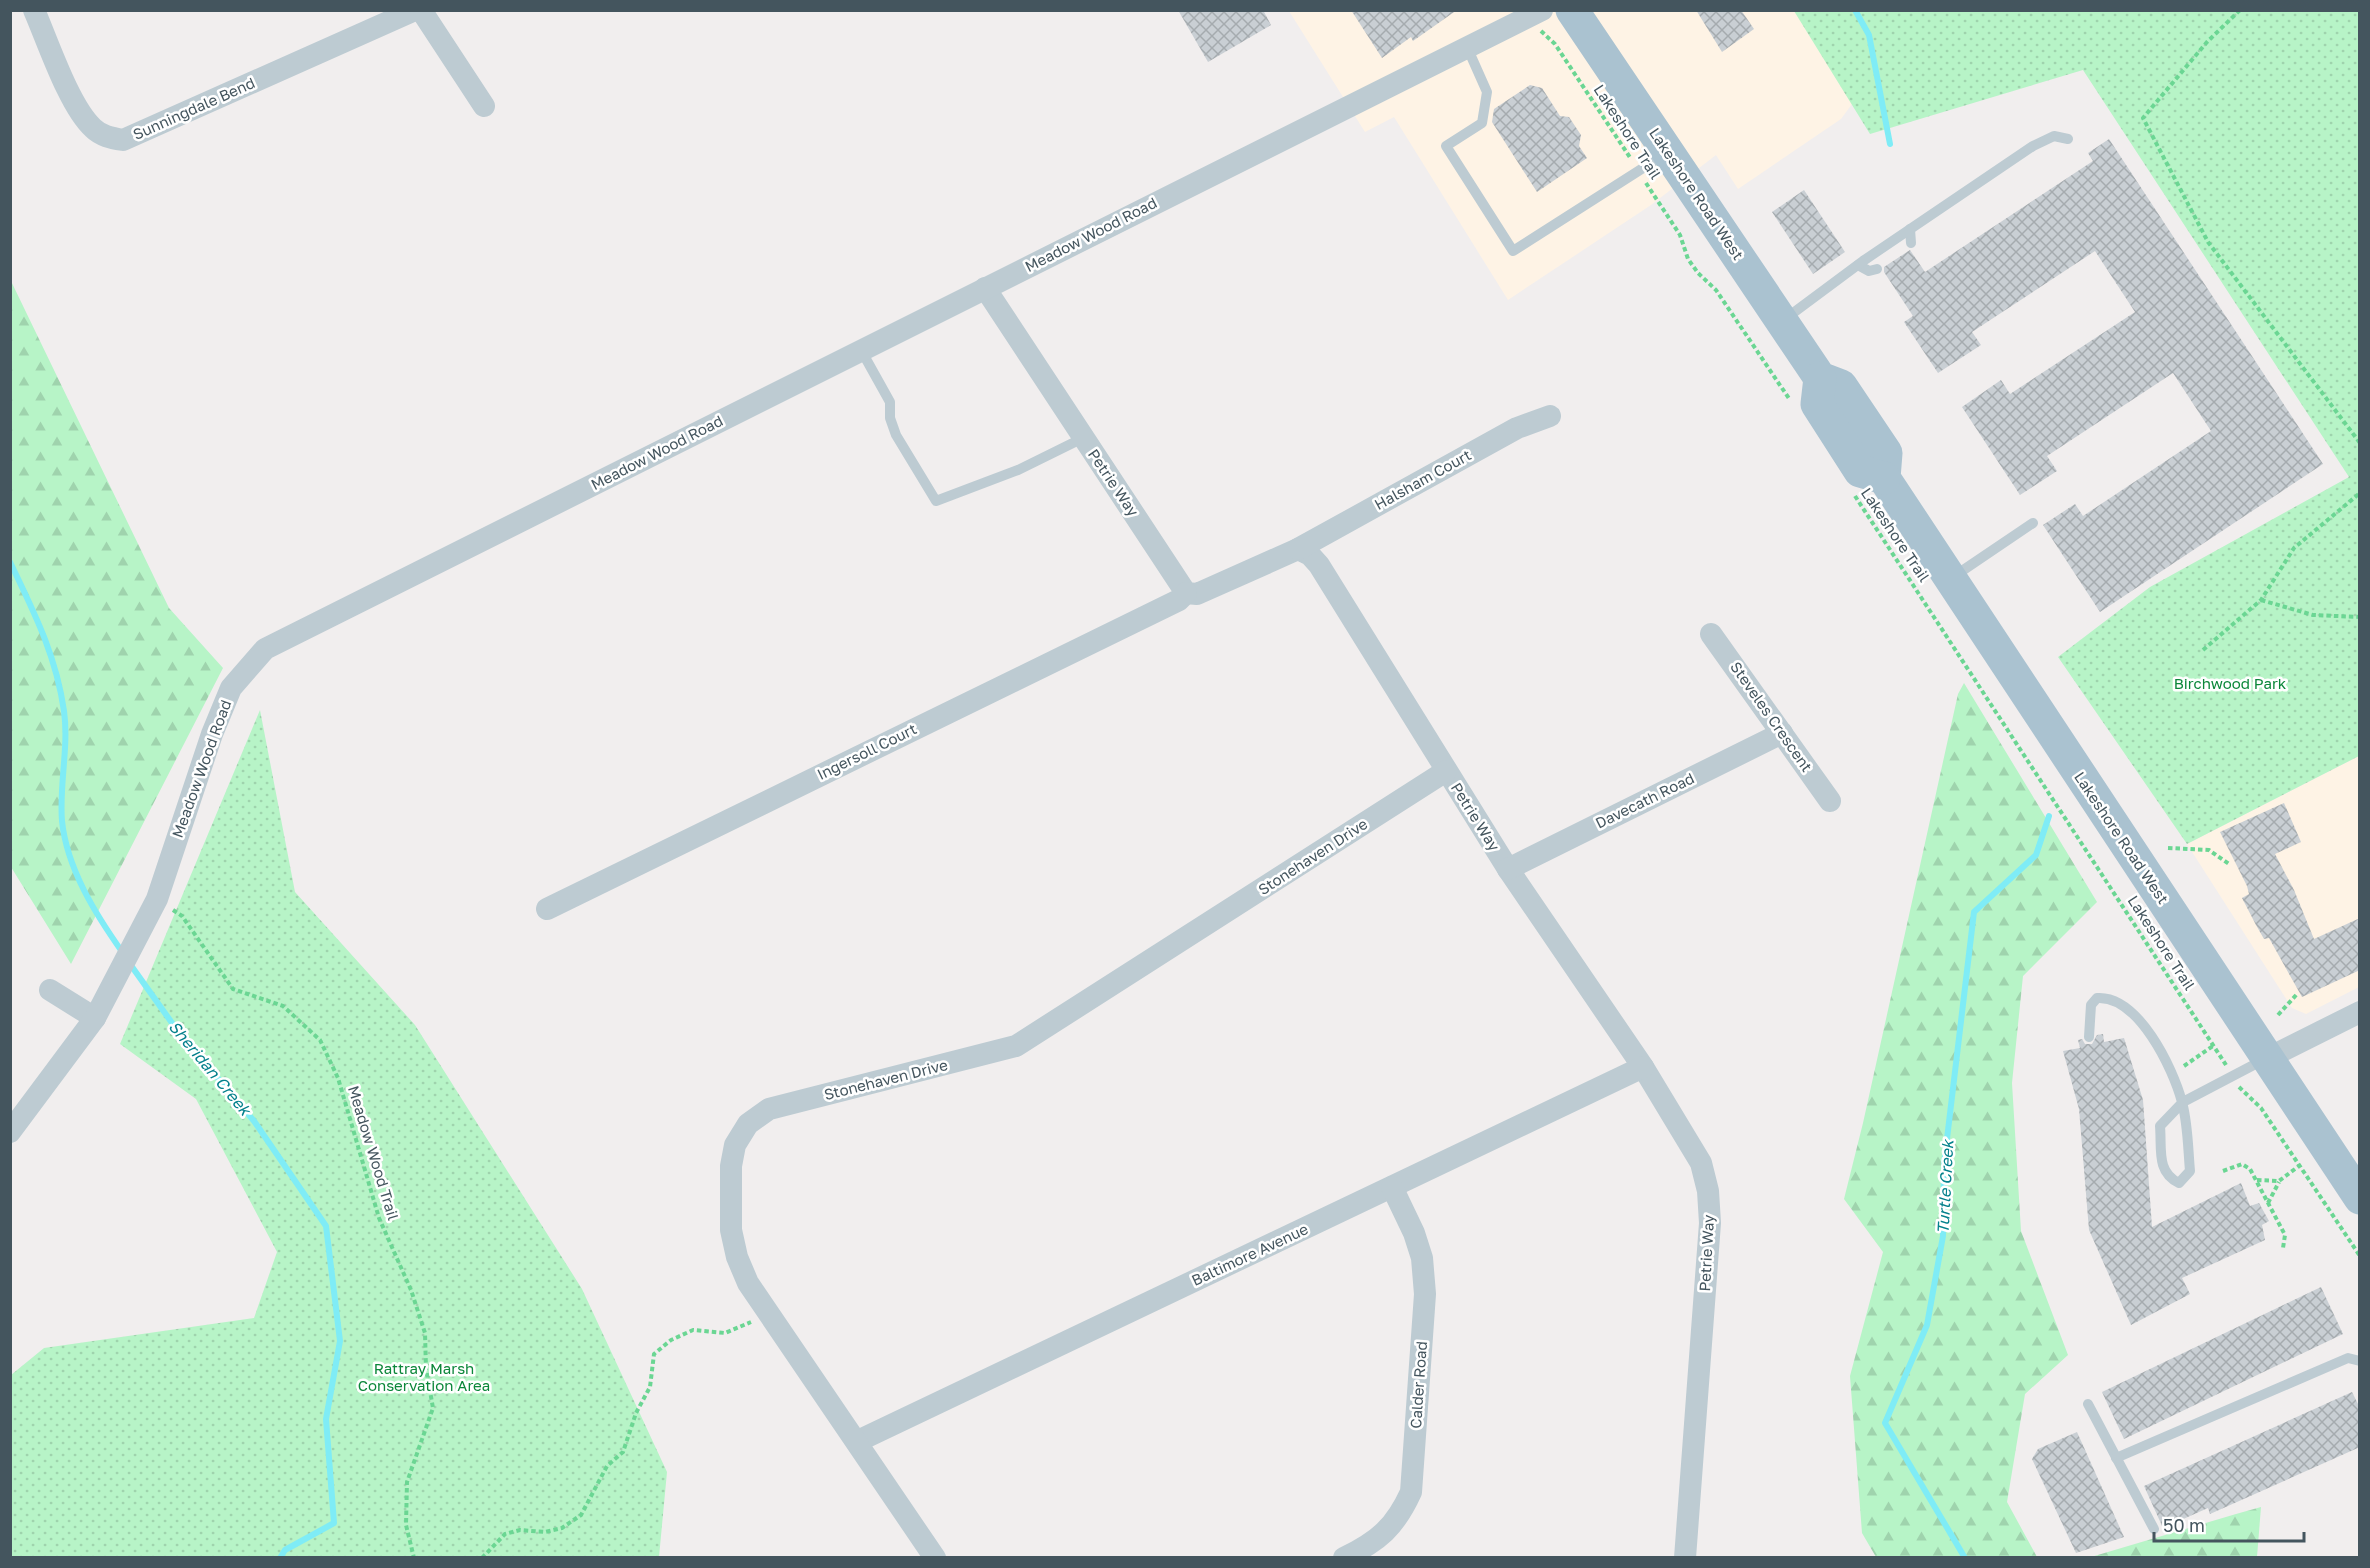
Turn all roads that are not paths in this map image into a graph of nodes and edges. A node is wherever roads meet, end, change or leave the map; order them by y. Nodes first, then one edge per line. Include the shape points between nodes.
1 (34, 10) edge
2 (415, 10) edge
3 (421, 10) edge
4 (1542, 10) edge
5 (1572, 10) edge
6 (1467, 47) junction
7 (484, 106) dead end
8 (2068, 139) dead end
9 (1667, 152) junction
10 (1910, 229) junction
11 (1911, 243) dead end
12 (1858, 265) junction
13 (1877, 268) dead end
14 (985, 288) junction
15 (1782, 321) junction
16 (861, 350) junction
17 (1550, 416) dead end
18 (1083, 438) junction
19 (2033, 523) dead end
20 (1298, 549) junction
21 (1950, 579) junction
22 (1186, 593) junction
23 (1711, 634) dead end
24 (1782, 733) junction
25 (1446, 771) junction
26 (1830, 801) dead end
27 (1508, 869) junction
28 (547, 909) dead end
29 (50, 990) dead end
30 (2360, 1012) edge
31 (95, 1018) junction
32 (2089, 1037) dead end
33 (2268, 1058) junction
34 (1643, 1067) junction
35 (2183, 1102) junction
36 (10, 1132) edge
37 (1392, 1187) junction
38 (2360, 1198) edge
39 (2360, 1361) edge
40 (2088, 1404) dead end
41 (858, 1441) junction
42 (2116, 1458) junction
43 (2154, 1529) dead end
44 (935, 1557) edge
45 (1344, 1557) edge
46 (1685, 1557) edge

1 - 2 street, Sunningdale Bend via 81,116 94,130 123,140
3 - 7 street
4 - 6 street, Meadow Wood Road
5 - 9 main road, Lakeshore Road West
6 - 9 lane via 1487,92 1482,123 1446,146 1513,251
6 - 14 street, Meadow Wood Road
8 - 10 lane via 2045,139
9 - 15 main road, Lakeshore Road West
10 - 11 lane
10 - 12 lane
12 - 13 lane via 1869,271
12 - 15 lane
14 - 16 street, Meadow Wood Road
14 - 18 street, Petrie Way
15 - 21 main road, Lakeshore Road West via 1820,378 1841,386 1886,453 1884,478
16 - 18 lane via 890,402 896,435 936,501 1018,470
16 - 31 street, Meadow Wood Road via 265,649 231,688 157,898
17 - 20 street, Halsham Court via 1517,428
18 - 22 street, Petrie Way
19 - 21 lane
20 - 22 street via 1197,594
20 - 25 street, Petrie Way via 1319,565
21 - 33 main road, Lakeshore Road West
22 - 28 street, Ingersoll Court via 1179,600
23 - 24 street, Steveles Crescent
24 - 26 street, Steveles Crescent
24 - 27 street, Davecath Road
25 - 27 street, Petrie Way
25 - 41 street, Stonehaven Drive via 1016,1046 769,1109 748,1124 735,1145 731,1166 731,1230 748,1283
27 - 34 street, Petrie Way
29 - 31 street
30 - 33 street
31 - 36 street, Meadow Wood Road
32 - 35 lane via 2091,1005 2097,998 2125,1005 2156,1041
33 - 35 lane
33 - 38 main road, Lakeshore Road West
34 - 37 street, Baltimore Avenue
34 - 46 street, Petrie Way via 1701,1163 1708,1191 1710,1223
35 - 35 lane via 2160,1125 2163,1168 2168,1178 2180,1183 2190,1171
37 - 41 street, Baltimore Avenue
37 - 45 street, Calder Road via 1422,1257 1425,1294 1411,1492 1400,1516 1379,1538
39 - 42 lane via 2348,1358
40 - 42 lane
41 - 44 street, Stonehaven Drive
42 - 43 lane

